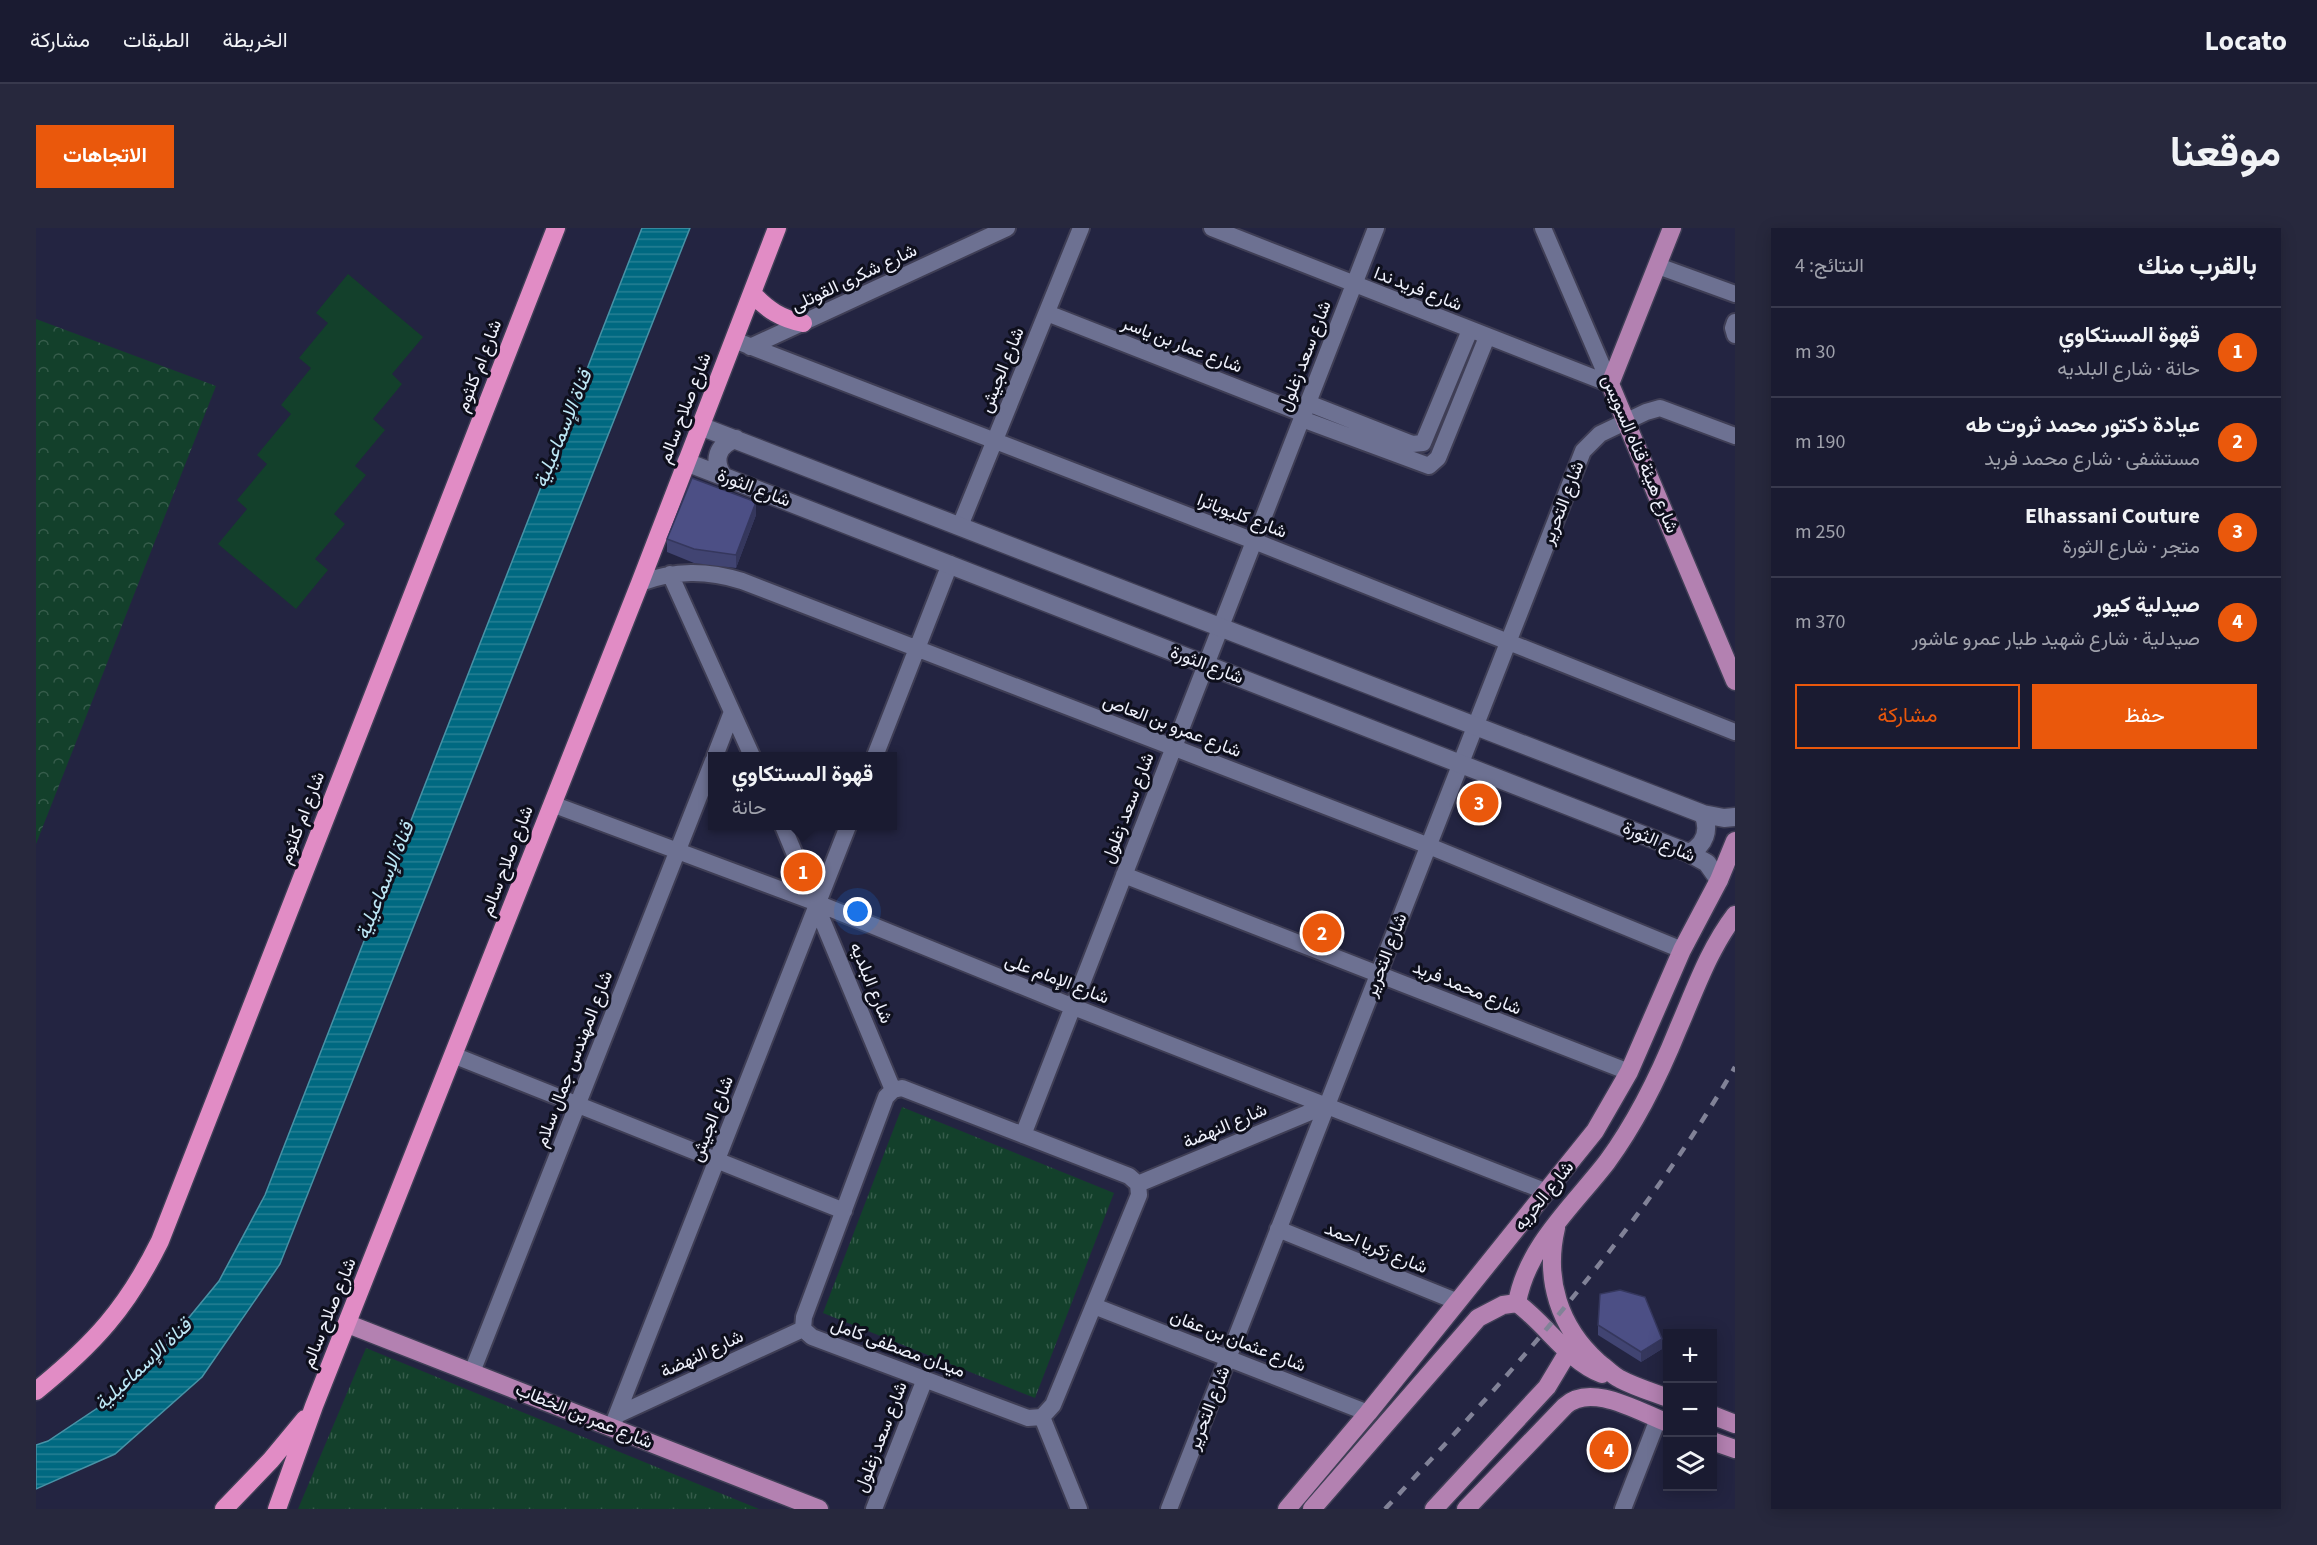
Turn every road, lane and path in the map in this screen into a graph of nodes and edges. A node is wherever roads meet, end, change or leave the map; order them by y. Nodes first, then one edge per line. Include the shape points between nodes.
1 (556, 228) edge
2 (777, 228) edge
3 (1007, 228) edge
4 (1081, 228) edge
5 (1212, 228) edge
6 (1376, 228) edge
7 (1543, 228) edge
8 (1672, 228) edge
9 (1658, 266) junction
10 (1354, 286) junction
11 (752, 293) junction
12 (1735, 294) edge
13 (1047, 313) junction
14 (1735, 322) edge
15 (803, 323) junction
16 (1470, 330) junction
17 (1735, 335) edge
18 (1488, 337) junction
19 (742, 344) junction
20 (1611, 384) junction
21 (1304, 412) junction
22 (1626, 421) junction
23 (700, 426) junction
24 (1735, 436) edge
25 (736, 439) junction
26 (995, 441) junction
27 (686, 462) junction
28 (724, 477) junction
29 (960, 526) junction
30 (1254, 541) junction
31 (950, 564) junction
32 (670, 574) junction
33 (640, 583) junction
34 (1221, 625) junction
35 (1508, 642) junction
36 (917, 648) junction
37 (1206, 664) junction
38 (1735, 681) edge
39 (732, 712) junction
40 (1475, 726) junction
41 (1735, 732) edge
42 (1173, 747) junction
43 (717, 752) edge
44 (750, 752) edge
45 (876, 752) edge
46 (1461, 764) junction
47 (708, 774) edge
48 (552, 804) junction
49 (1703, 814) junction
50 (1735, 817) edge
51 (785, 830) edge
52 (846, 830) edge
53 (1735, 841) edge
54 (1429, 846) junction
55 (678, 849) junction
56 (1689, 853) junction
57 (1124, 874) junction
58 (1719, 880) junction
59 (817, 903) junction
60 (1735, 915) edge
61 (1698, 922) junction
62 (1722, 934) junction
63 (1682, 950) junction
64 (1378, 974) junction
65 (1071, 1006) junction
66 (1652, 1020) junction
67 (1677, 1032) junction
68 (453, 1055) junction
69 (1629, 1072) junction
70 (893, 1090) junction
71 (578, 1105) junction
72 (1327, 1105) junction
73 (1023, 1135) junction
74 (717, 1160) junction
75 (1138, 1184) junction
76 (1547, 1192) junction
77 (844, 1211) junction
78 (1557, 1223) junction
79 (1278, 1229) junction
80 (1458, 1302) junction
81 (1517, 1303) junction
82 (1094, 1306) junction
83 (348, 1324) junction
84 (803, 1329) junction
85 (1568, 1352) junction
86 (1228, 1358) junction
87 (472, 1372) junction
88 (1618, 1378) junction
89 (925, 1379) junction
90 (36, 1391) edge
91 (1663, 1396) edge
92 (314, 1406) junction
93 (1368, 1413) junction
94 (1042, 1417) junction
95 (1717, 1417) edge
96 (614, 1421) junction
97 (1663, 1421) edge
98 (1735, 1424) edge
99 (1717, 1442) edge
100 (1735, 1449) edge
101 (224, 1509) edge
102 (277, 1509) edge
103 (819, 1509) edge
104 (874, 1509) edge
105 (1079, 1509) edge
106 (1169, 1509) edge
107 (1287, 1509) edge
108 (1312, 1509) edge
109 (1434, 1509) edge
110 (1466, 1509) edge
111 (1623, 1509) edge

1 - 90 highway, شارع ام كلثوم via 160,1241 141,1280 117,1315 88,1347
2 - 11 highway, شارع صلاح سالم
3 - 15 street, شارع شكرى القوتلى
4 - 13 street, شارع الجيش
5 - 10 street, شارع فريد ندا
6 - 10 street, شارع سعد زغلول
7 - 20 street, شارع هيئة قناه السويس
8 - 9 main road
9 - 12 street
9 - 20 main road
10 - 16 street, شارع فريد ندا
10 - 21 street, شارع سعد زغلول
11 - 15 highway via 770,310
11 - 19 highway, شارع صلاح سالم
13 - 21 street, شارع عمار بن ياسر
13 - 26 street, شارع الجيش
14 - 17 street
15 - 19 street, شارع شكرى القوتلى
16 - 18 street, شارع فريد ندا
16 - 21 street, شارع عمار بن ياسر via 1423,442 1412,444
18 - 20 street, شارع فريد ندا
18 - 21 street, شارع عمار بن ياسر via 1438,458 1429,466
19 - 23 highway, شارع صلاح سالم
19 - 26 street, شارع كليوباترا
20 - 22 main road, شارع هيئة قناه السويس
21 - 30 street, شارع سعد زغلول
22 - 24 street via 1653,409 1668,409
22 - 35 street, شارع التحرير via 1600,434 1583,451
22 - 38 main road, شارع هيئة قناه السويس
23 - 25 street
23 - 27 highway, شارع صلاح سالم
25 - 28 street via 718,454
25 - 29 street
26 - 29 street, شارع الجيش
26 - 30 street, شارع كليوباترا
27 - 28 street, شارع الثورة
27 - 33 highway, شارع صلاح سالم
28 - 31 street, شارع الثورة
29 - 34 street
30 - 34 street, شارع سعد زغلول
30 - 35 street, شارع كليوباترا
31 - 36 street
31 - 37 street, شارع الثورة
32 - 33 street, شارع عمرو بن العاص
32 - 36 street, شارع عمرو بن العاص via 725,576
32 - 39 street
33 - 48 highway, شارع صلاح سالم
34 - 37 street, شارع سعد زغلول
34 - 40 street
35 - 40 street, شارع التحرير
35 - 41 street, شارع كليوباترا
36 - 42 street, شارع عمرو بن العاص
36 - 45 street
37 - 42 street, شارع سعد زغلول
37 - 46 street, شارع الثورة
39 - 43 street
39 - 44 street
40 - 46 street, شارع التحرير
40 - 49 street
42 - 54 street, شارع عمرو بن العاص
42 - 57 street, شارع سعد زغلول
46 - 54 street, شارع التحرير
46 - 56 street, شارع الثورة
47 - 55 street, شارع المهندس جمال سلام
48 - 55 street, شارع الإمام على
48 - 68 highway, شارع صلاح سالم
49 - 50 street
49 - 56 street via 1707,827 1704,840
51 - 59 street, شارع البلديه
52 - 59 street, شارع الجيش
53 - 58 main road, شارع الحريه
54 - 63 street, شارع عمرو بن العاص
54 - 64 street, شارع التحرير
55 - 59 street, شارع الإمام على
55 - 71 street, شارع المهندس جمال سلام
56 - 58 street, شارع الثورة via 1707,863
57 - 64 street, شارع محمد فريد
57 - 65 street, شارع سعد زغلول
58 - 61 main road, شارع الحريه
59 - 65 street, شارع الإمام على
59 - 70 street, شارع البلديه
59 - 74 street, شارع الجيش
60 - 62 main road, شارع الحريه
61 - 62 main road
61 - 63 main road, شارع الحريه
62 - 67 main road, شارع الحريه
63 - 66 main road, شارع الحريه
64 - 69 street, شارع محمد فريد
64 - 72 street, شارع التحرير
65 - 72 street, شارع الإمام على
65 - 73 street, شارع سعد زغلول
66 - 67 main road
66 - 69 main road, شارع الحريه
67 - 78 main road, شارع الحريه via 1649,1096 1629,1129
68 - 71 street
68 - 83 highway, شارع صلاح سالم
69 - 76 main road, شارع الحريه via 1595,1131
70 - 73 street via 902,1088
70 - 77 street, ميدان مصطفى كامل via 886,1097
71 - 74 street
71 - 87 street, شارع المهندس جمال سلام
72 - 75 street, شارع النهضة
72 - 76 street, شارع الإمام على
72 - 79 street, شارع التحرير
73 - 75 street via 1129,1176
74 - 77 street
74 - 96 street, شارع الجيش
75 - 82 street via 1139,1196
76 - 80 main road, شارع الحريه
77 - 84 street, ميدان مصطفى كامل
78 - 81 main road, شارع الحريه via 1535,1253
78 - 88 main road via 1552,1275 1559,1310 1578,1341
79 - 80 street, شارع زكريا احمد
79 - 86 street, شارع التحرير
80 - 93 main road, شارع الحريه
81 - 85 main road
81 - 108 main road via 1489,1311 1473,1323
82 - 86 street, شارع عثمان بن عفان
82 - 94 street via 1053,1405
83 - 87 main road, شارع عمر بن الخطاب
83 - 92 highway, شارع صلاح سالم
84 - 89 street, ميدان مصطفى كامل via 812,1337
84 - 96 street, شارع النهضة
85 - 88 main road via 1595,1371
85 - 109 main road via 1547,1387
86 - 93 street, شارع عثمان بن عفان
86 - 106 street, شارع التحرير
87 - 96 main road, شارع عمر بن الخطاب
88 - 91 main road
89 - 94 street, ميدان مصطفى كامل via 1028,1418
89 - 104 street, شارع سعد زغلول
92 - 101 highway via 271,1460
92 - 102 highway, شارع صلاح سالم
93 - 107 main road, شارع الحريه
94 - 105 street
95 - 98 main road
96 - 103 main road, شارع عمر بن الخطاب
97 - 110 main road via 1592,1396 1578,1398 1565,1406
97 - 111 street
99 - 100 main road

